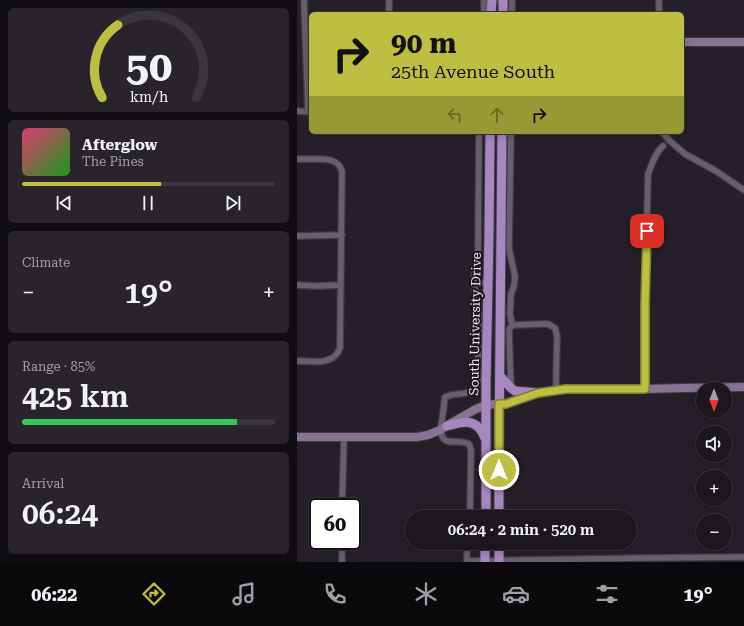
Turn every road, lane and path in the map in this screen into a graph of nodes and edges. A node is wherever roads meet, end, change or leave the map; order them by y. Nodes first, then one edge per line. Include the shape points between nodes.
1 (304, 0) edge
2 (389, 0) edge
3 (484, 0) edge
4 (492, 0) edge
5 (503, 0) edge
6 (512, 0) edge
7 (659, 0) edge
8 (389, 12) edge
9 (484, 12) edge
10 (491, 12) edge
11 (503, 12) edge
12 (512, 12) edge
13 (659, 12) edge
14 (684, 42) edge
15 (744, 42) edge
16 (297, 111) edge
17 (309, 112) edge
18 (479, 134) edge
19 (490, 134) edge
20 (502, 134) edge
21 (511, 134) edge
22 (664, 134) edge
23 (663, 146) dead end
24 (297, 159) edge
25 (744, 190) edge
26 (341, 235) junction
27 (489, 235) junction
28 (297, 236) edge
29 (500, 277) junction
30 (475, 282) junction
31 (488, 283) junction
32 (297, 285) edge
33 (341, 285) junction
34 (512, 325) junction
35 (500, 332) junction
36 (297, 361) edge
37 (500, 376) junction
38 (511, 388) junction
39 (744, 388) edge
40 (645, 389) junction
41 (556, 390) junction
42 (538, 393) junction
43 (499, 404) junction
44 (487, 405) junction
45 (444, 428) junction
46 (297, 438) edge
47 (344, 438) junction
48 (487, 440) junction
49 (342, 498) edge
50 (470, 510) edge
51 (486, 510) edge
52 (499, 510) edge
53 (342, 550) edge
54 (467, 550) edge
55 (485, 550) edge
56 (499, 550) edge
57 (744, 557) edge
58 (467, 561) edge
59 (485, 561) edge
60 (499, 561) edge
61 (342, 562) edge

1 - 17 street
2 - 8 street
3 - 9 street
4 - 10 main road
5 - 11 main road
6 - 12 street
7 - 13 street
14 - 15 street
16 - 17 street
18 - 30 street via 478,249
19 - 27 main road, South University Drive
20 - 29 main road, South University Drive
21 - 34 street via 509,248 515,277 511,294
22 - 25 street via 685,154 717,171
23 - 40 street via 648,174
24 - 26 street via 329,159 341,167
26 - 28 street
26 - 33 street
27 - 29 main road via 493,244 494,272
27 - 31 main road, South University Drive
29 - 35 main road, South University Drive
30 - 31 street
30 - 45 street via 479,308 477,381 471,391 445,397
31 - 35 main road via 494,288 495,326
31 - 44 main road, South University Drive
32 - 33 street
33 - 36 street via 338,354 330,360
34 - 38 street via 509,330
34 - 41 street via 548,324 555,328
35 - 37 main road, South University Drive
37 - 38 main road
37 - 43 main road, South University Drive
38 - 42 main road via 515,391
39 - 40 street
40 - 41 street
41 - 42 street
42 - 43 street
43 - 44 street
43 - 52 main road, South University Drive
44 - 45 street
44 - 48 main road, South University Drive
45 - 47 street via 417,437
45 - 48 main road via 468,422 483,430
45 - 50 street via 443,438 446,441 464,442 469,444 471,450
46 - 47 street
47 - 49 street
48 - 51 main road, South University Drive
53 - 61 street
54 - 58 street
55 - 59 main road
56 - 60 main road
57 - 60 street
58 - 59 street
59 - 60 street

